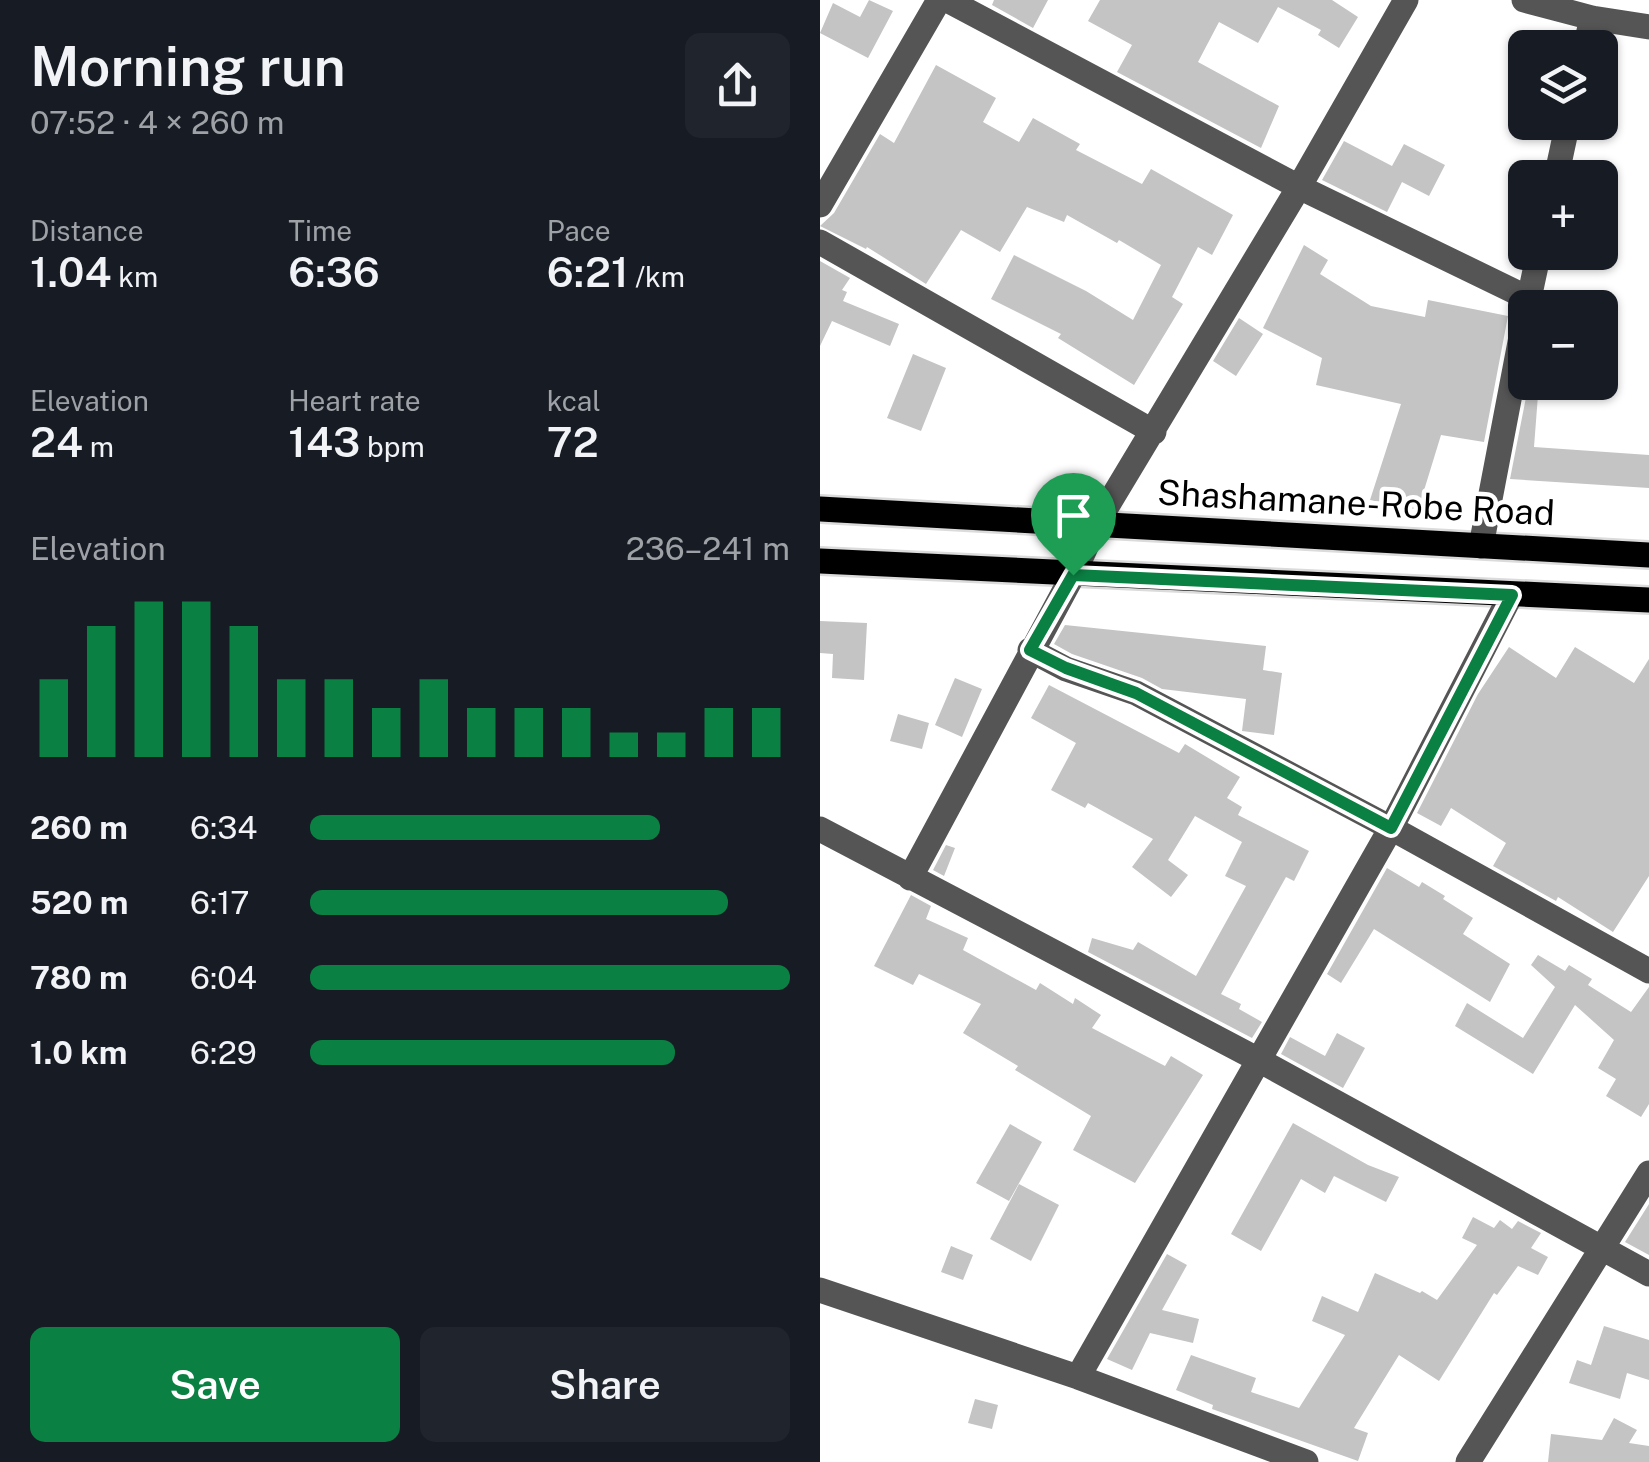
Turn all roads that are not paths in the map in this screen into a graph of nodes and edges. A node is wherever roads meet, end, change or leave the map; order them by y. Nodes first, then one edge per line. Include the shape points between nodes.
1 (938, 0) edge
2 (947, 0) edge
3 (1406, 0) edge
4 (1524, 0) edge
5 (1592, 18) junction
6 (1649, 27) edge
7 (1589, 30) edge
8 (1299, 187) junction
9 (820, 205) edge
10 (820, 242) edge
11 (1508, 297) edge
12 (1509, 400) edge
13 (1154, 432) junction
14 (820, 509) edge
15 (1096, 523) junction
16 (1481, 546) junction
17 (1649, 555) edge
18 (820, 561) edge
19 (1073, 575) junction
20 (1512, 595) junction
21 (1649, 600) edge
22 (1030, 650) junction
23 (1391, 828) junction
24 (820, 829) edge
25 (910, 878) junction
26 (1649, 970) edge
27 (1257, 1059) junction
28 (1649, 1173) edge
29 (1603, 1250) junction
30 (1649, 1274) edge
31 (820, 1290) edge
32 (1078, 1377) junction
33 (1252, 1452) edge
34 (1306, 1462) edge
35 (1468, 1462) edge

1 - 9 street
2 - 8 street
3 - 8 street
4 - 5 street
5 - 6 street
5 - 7 street
8 - 11 street
8 - 13 street
10 - 13 street
12 - 16 street
13 - 15 street
14 - 15 main road, Shashamane-Robe Road
15 - 16 main road, Shashamane-Robe Road
15 - 19 street
16 - 17 main road, Shashamane-Robe Road
18 - 19 main road
19 - 20 main road
19 - 22 street
20 - 21 main road
20 - 23 street
22 - 23 street via 1136,693
22 - 25 street
23 - 26 street
23 - 27 street
24 - 25 street
25 - 27 street
27 - 29 street
27 - 32 street
28 - 29 street
29 - 30 street
29 - 35 street
31 - 32 street
32 - 33 street
33 - 34 street

